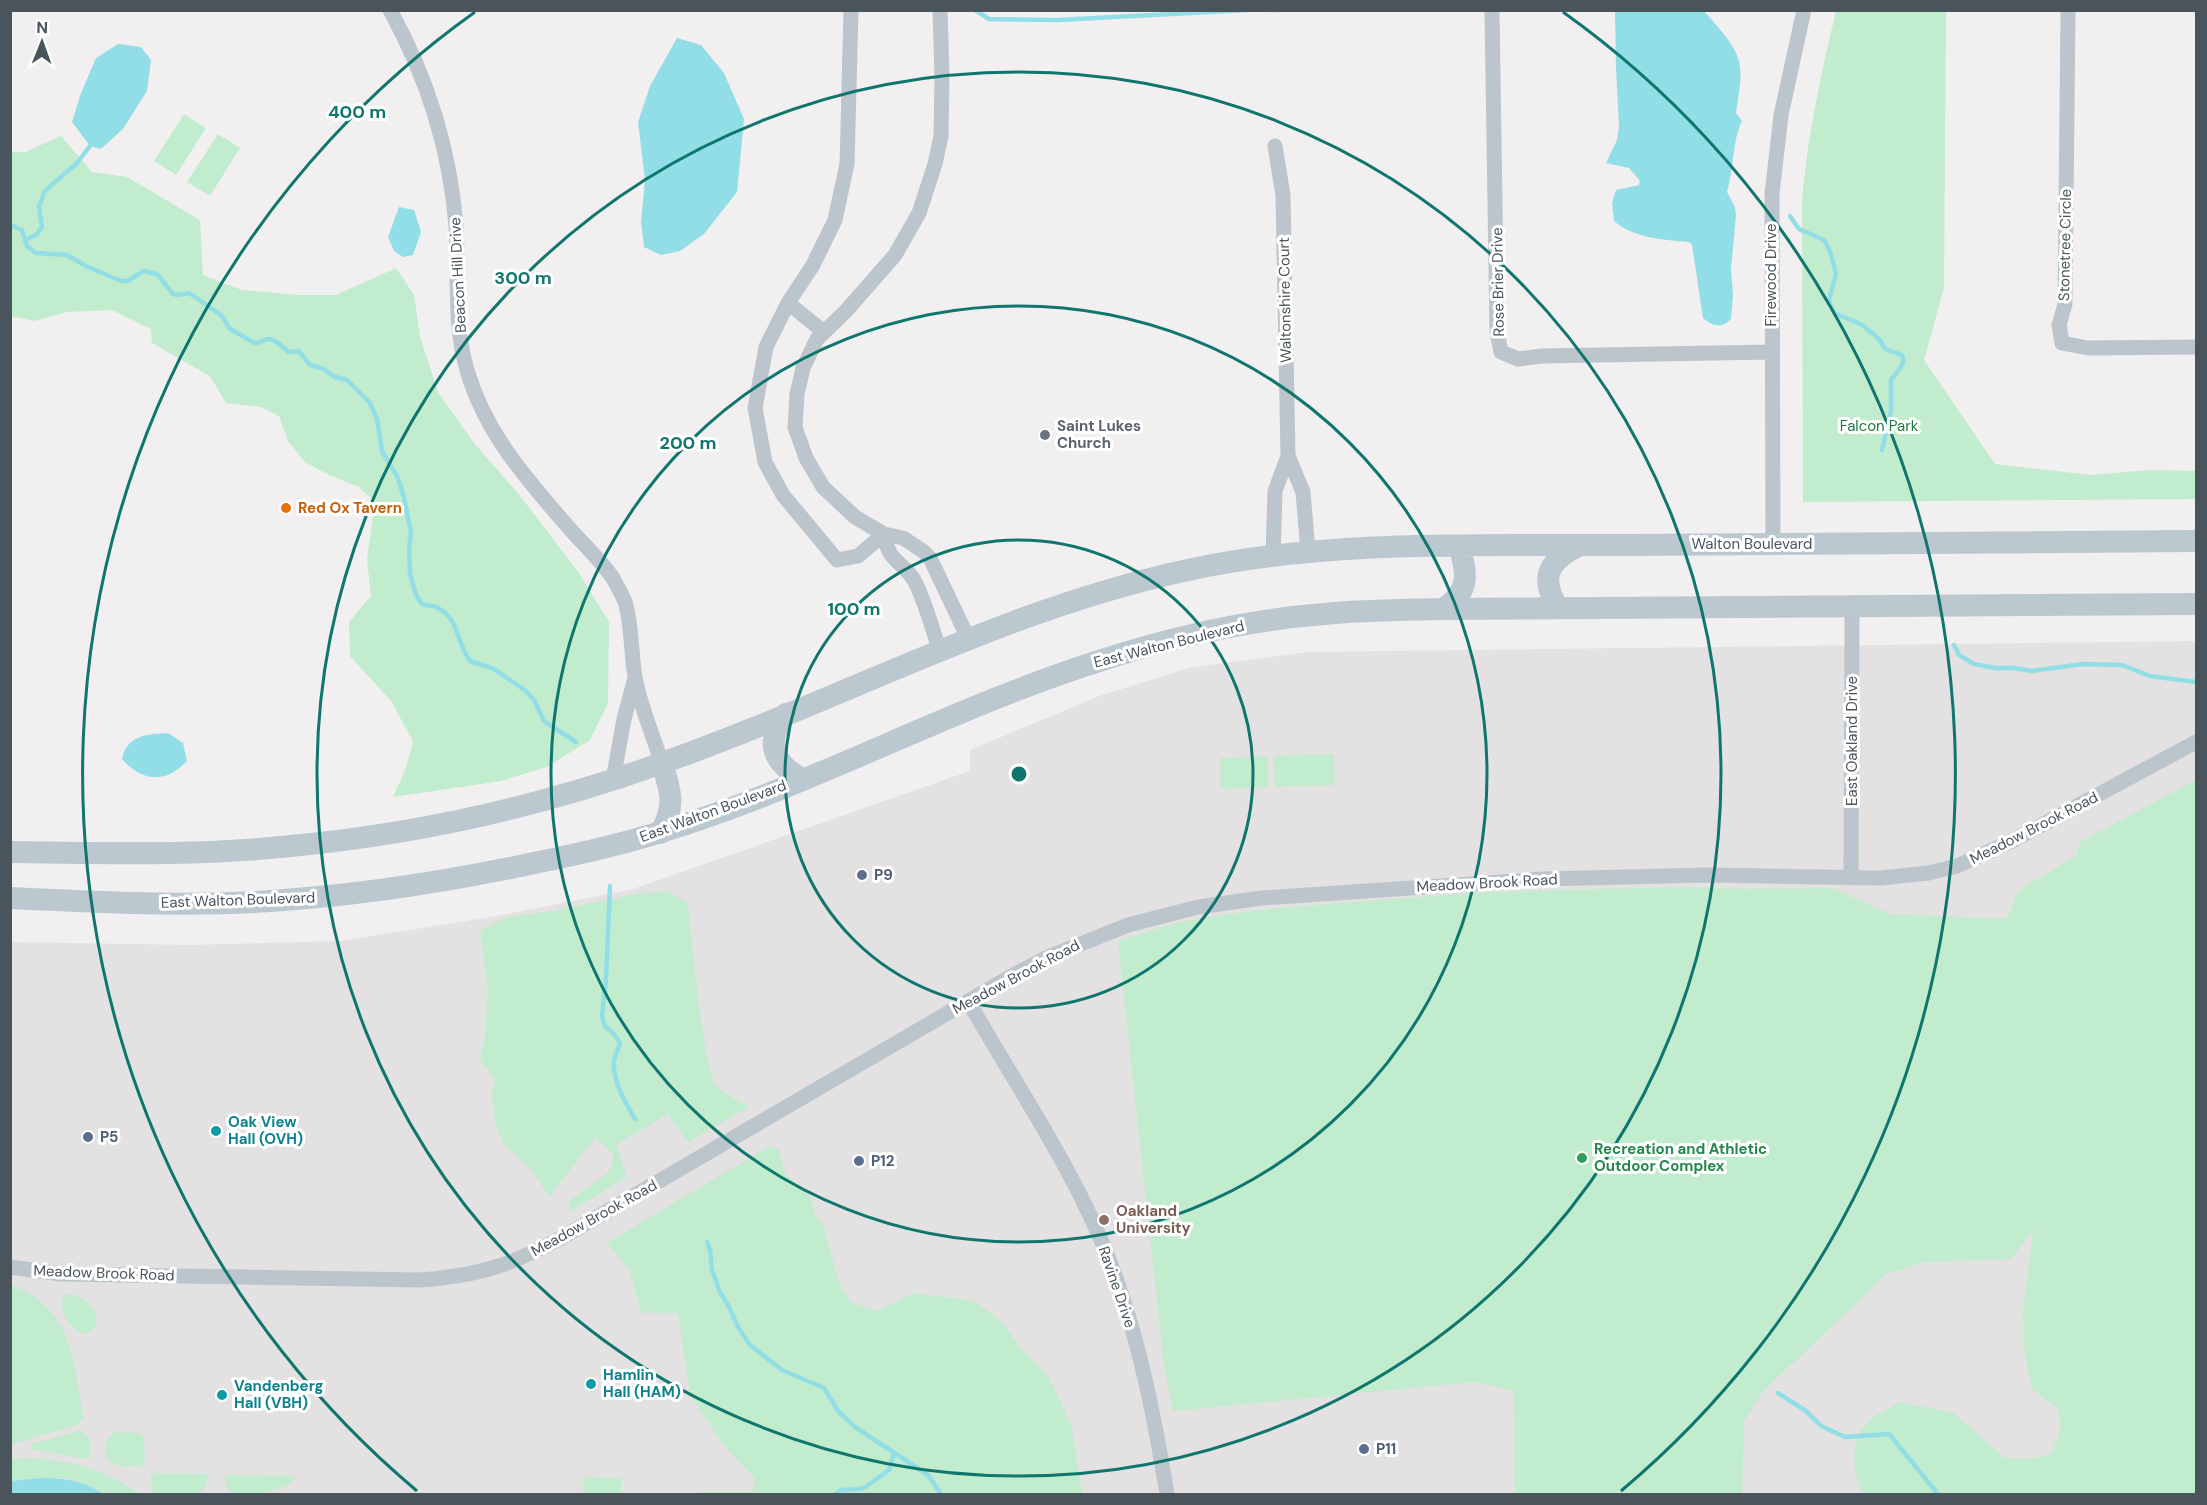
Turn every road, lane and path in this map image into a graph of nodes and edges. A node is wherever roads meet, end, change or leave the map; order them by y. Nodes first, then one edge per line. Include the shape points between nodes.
1 (390, 10) edge
2 (851, 10) edge
3 (940, 10) edge
4 (1492, 10) edge
5 (1804, 10) edge
6 (2068, 10) edge
7 (1275, 146) dead end
8 (788, 303) junction
9 (824, 332) junction
10 (2196, 347) edge
11 (1772, 352) junction
12 (1288, 456) junction
13 (884, 534) junction
14 (2196, 541) edge
15 (1773, 543) junction
16 (1580, 545) junction
17 (1459, 546) junction
18 (1308, 551) junction
19 (1273, 555) junction
20 (939, 578) junction
21 (918, 589) junction
22 (2196, 604) edge
23 (1852, 606) junction
24 (1558, 608) junction
25 (1443, 609) junction
26 (968, 638) junction
27 (940, 651) junction
28 (635, 678) junction
29 (786, 714) junction
30 (2196, 742) edge
31 (662, 764) junction
32 (802, 779) junction
33 (613, 780) junction
34 (660, 833) junction
35 (10, 852) edge
36 (1851, 876) junction
37 (10, 898) edge
38 (968, 1001) junction
39 (10, 1267) edge
40 (1167, 1494) edge

1 - 28 street, Beacon Hill Drive via 426,88 451,178 458,318 467,369 481,410 530,483 613,578 626,603
2 - 8 street via 847,165 838,209 813,265
3 - 9 street via 941,136 919,213 895,255
4 - 11 street, Rose Brier Drive via 1497,332 1501,352 1518,359
5 - 11 street, Firewood Drive via 1781,115 1773,183
6 - 10 street, Stonetree Circle via 2065,304 2059,325 2062,343 2088,348
7 - 12 street, Waltonshire Court via 1283,195
8 - 9 street
8 - 13 street via 766,347 755,408 765,462 783,495 837,560 858,556
9 - 13 street via 803,368 796,394 795,427 806,458 823,487 855,517
11 - 15 street, Firewood Drive
12 - 18 street, Waltonshire Court via 1303,492
12 - 19 street, Waltonshire Court via 1275,491
13 - 20 street via 903,538 923,551
13 - 21 street via 894,560 907,570
14 - 15 main road, Walton Boulevard
15 - 16 main road, Walton Boulevard
16 - 17 main road, Walton Boulevard
16 - 24 main road via 1564,553 1550,568 1548,585
17 - 18 main road, Walton Boulevard
17 - 25 main road via 1465,567 1464,586 1454,602
18 - 19 main road
19 - 26 main road via 1108,589
20 - 21 street
20 - 26 street
21 - 27 street
22 - 23 main road
23 - 24 main road
23 - 36 street, East Oakland Drive
24 - 25 main road
25 - 32 main road, East Walton Boulevard via 1313,615 1240,625 1129,651 1044,681
26 - 27 main road
27 - 29 main road
28 - 31 street, Beacon Hill Drive
28 - 33 street, Beacon Hill Drive
29 - 31 main road
29 - 32 main road via 775,731 774,749 781,765
30 - 36 street, Meadow Brook Road via 1972,860 1908,877
31 - 33 main road
31 - 34 main road via 671,801
32 - 34 main road, East Walton Boulevard
33 - 35 main road via 465,820 332,842 171,853
34 - 37 main road, East Walton Boulevard via 478,874 351,894 215,903
36 - 38 street, Meadow Brook Road via 1543,879 1230,902 1173,913 1089,939
38 - 39 street, Meadow Brook Road via 563,1237 490,1270 419,1280 61,1274
38 - 40 street, Ravine Drive via 1065,1166 1116,1277 1148,1387

